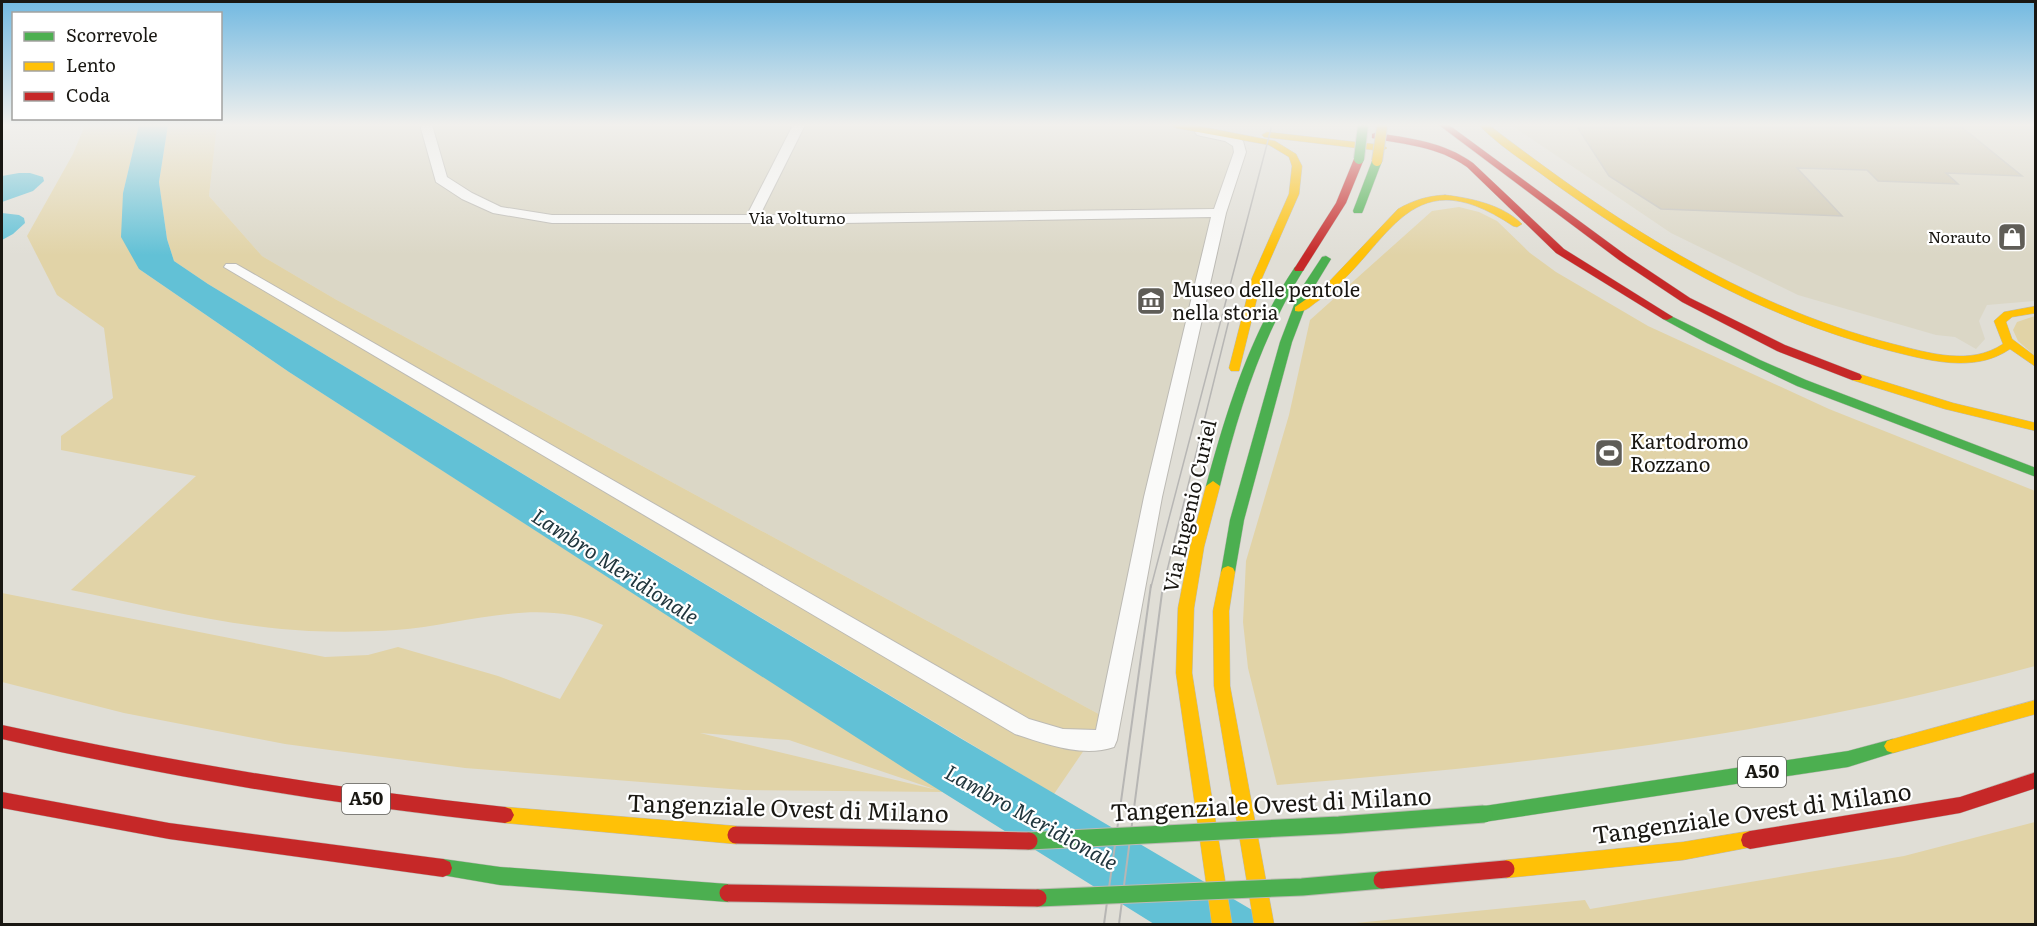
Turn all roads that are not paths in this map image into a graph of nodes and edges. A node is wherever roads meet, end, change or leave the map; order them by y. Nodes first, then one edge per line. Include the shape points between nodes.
1 (438, 168) edge
2 (777, 168) edge
3 (1234, 168) edge
4 (1298, 168) edge
5 (1356, 168) edge
6 (1375, 168) edge
7 (1465, 168) edge
8 (1475, 168) edge
9 (1494, 168) edge
10 (1540, 168) edge
11 (1480, 175) junction
12 (1446, 184) dead end
13 (1466, 184) dead end
14 (1500, 192) junction
15 (1514, 205) junction
16 (1403, 210) junction
17 (1219, 213) junction
18 (1603, 216) junction
19 (752, 218) junction
20 (1351, 221) dead end
21 (1334, 246) dead end
22 (231, 267) dead end
23 (1673, 274) dead end
24 (1713, 298) dead end
25 (1299, 309) junction
26 (2036, 309) edge
27 (1688, 330) junction
28 (1785, 334) dead end
29 (2009, 345) junction
30 (1828, 351) dead end
31 (2036, 363) edge
32 (2036, 415) edge
33 (1230, 418) junction
34 (2036, 427) edge
35 (2002, 433) dead end
36 (2036, 473) edge
37 (2036, 707) edge
38 (2, 732) edge
39 (2036, 780) edge
40 (2, 800) edge
41 (1222, 924) edge
42 (1264, 924) edge

1 - 19 street, Via Volturno via 441,179 498,210 552,219
2 - 19 street
3 - 17 street
4 - 33 main road via 1292,200 1261,267 1234,374
5 - 33 main road, Via Eugenio Curiel, bridge via 1340,209 1284,290
6 - 20 main road, bridge
7 - 11 main road
8 - 11 main road
9 - 34 main road via 1634,267 1747,333 1898,390
10 - 18 main road
11 - 14 main road
12 - 16 main road via 1417,189 1406,199
13 - 14 main road
14 - 15 main road
15 - 27 main road via 1560,251
15 - 35 main road via 1665,303 1783,363 1893,402
16 - 25 main road via 1327,290
16 - 27 main road via 1442,198 1471,201 1494,209 1507,215 1562,265
17 - 19 street, Via Volturno
17 - 22 street via 1153,497 1106,740 1063,739 1023,727
18 - 23 main road via 1638,250
18 - 29 main road via 1751,301 1817,326 1910,354 1946,358 1998,355
21 - 25 main road
24 - 28 main road
25 - 42 main road, bridge via 1286,342 1237,519 1221,610 1222,686
26 - 29 main road via 2008,314 2000,321 2000,332
27 - 36 main road via 1787,378
29 - 31 main road
30 - 32 main road via 1947,391
33 - 41 main road, Via Eugenio Curiel, bridge via 1197,547 1186,608 1184,673
37 - 38 main road, Tangenziale Ovest di Milano / A50, bridge via 1848,759 1484,814 1036,841 736,835 531,818 345,797 99,754
39 - 40 main road, Tangenziale Ovest di Milano, bridge via 1960,805 1683,851 1302,887 1065,898 728,893 488,874 169,831

